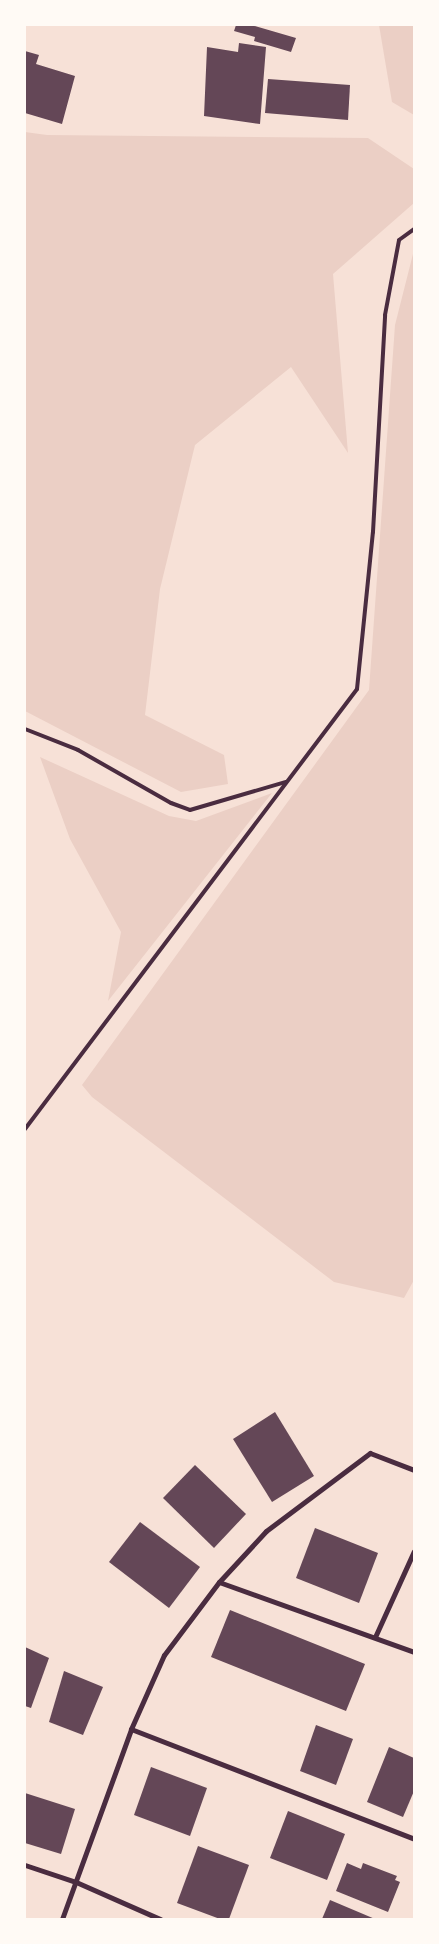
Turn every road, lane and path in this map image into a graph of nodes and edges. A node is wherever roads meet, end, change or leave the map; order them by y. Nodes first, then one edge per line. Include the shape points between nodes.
1 (414, 229) edge
2 (25, 729) edge
3 (286, 782) junction
4 (25, 1129) edge
5 (414, 1470) edge
6 (414, 1550) edge
7 (219, 1582) junction
8 (375, 1637) junction
9 (414, 1652) edge
10 (131, 1729) junction
11 (414, 1839) edge
12 (25, 1865) edge
13 (76, 1882) junction
14 (62, 1919) edge
15 (160, 1919) edge

1 - 3 lane via 399,240 385,315 373,532 357,689
2 - 3 lane via 78,750 171,803 190,810
3 - 4 lane
5 - 7 street via 370,1453 266,1531
6 - 8 street
7 - 8 street
7 - 10 street via 164,1655
8 - 9 street
10 - 11 street
10 - 13 street
12 - 13 street
13 - 14 street
13 - 15 street

